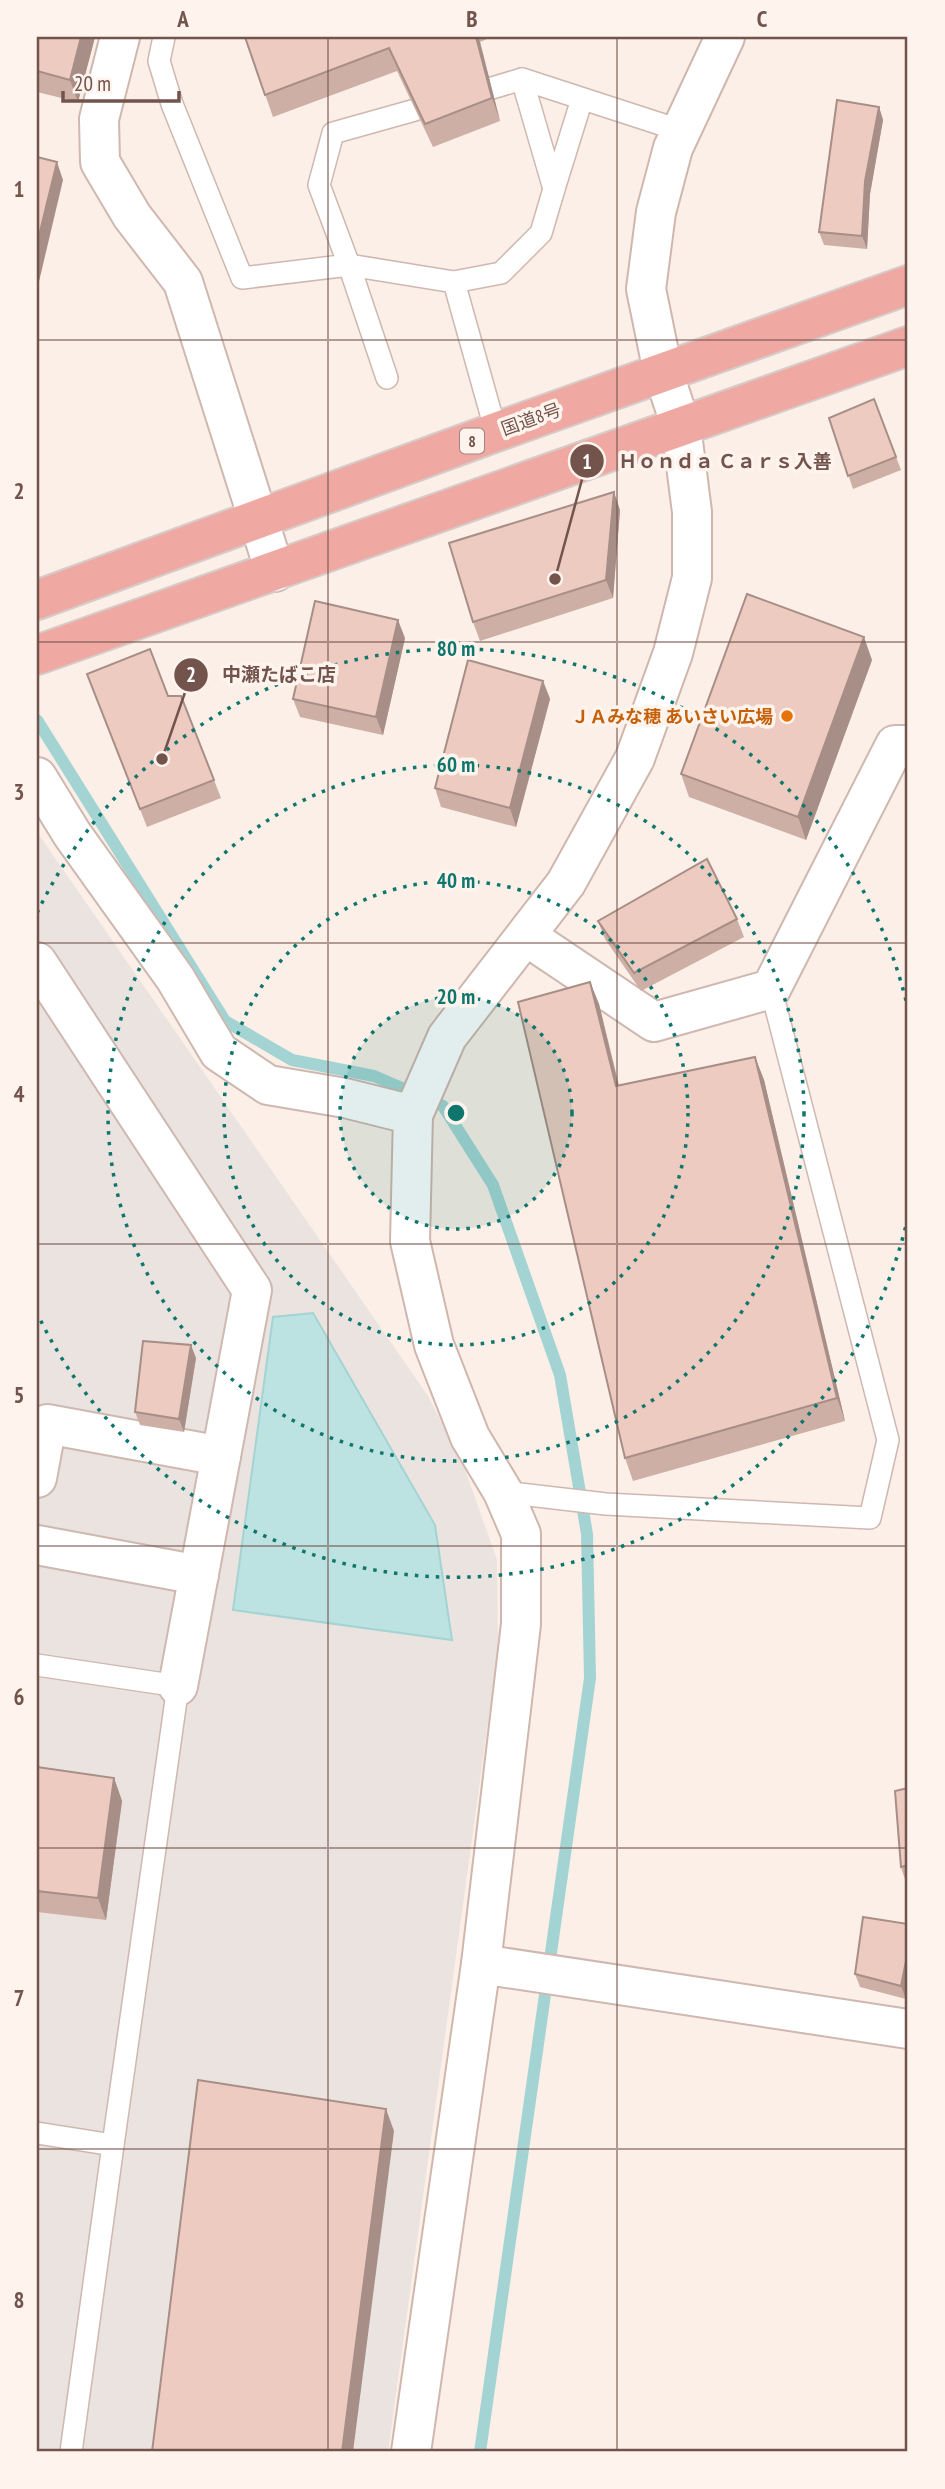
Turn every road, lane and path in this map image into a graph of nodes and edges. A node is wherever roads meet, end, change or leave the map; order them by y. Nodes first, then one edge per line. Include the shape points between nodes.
1 (120, 37) edge
2 (164, 37) edge
3 (725, 37) edge
4 (522, 79) junction
5 (492, 88) edge
6 (582, 99) junction
7 (415, 110) edge
8 (682, 131) junction
9 (554, 189) junction
10 (349, 265) junction
11 (454, 282) junction
12 (908, 285) edge
13 (908, 346) edge
14 (663, 372) junction
15 (387, 378) dead end
16 (681, 426) junction
17 (496, 432) junction
18 (259, 519) junction
19 (275, 572) junction
20 (37, 600) edge
21 (37, 656) edge
22 (908, 745) edge
23 (37, 777) edge
24 (526, 936) junction
25 (37, 962) edge
26 (771, 989) junction
27 (413, 1115) junction
28 (221, 1456) junction
29 (37, 1478) edge
30 (503, 1492) junction
31 (37, 1545) edge
32 (199, 1575) junction
33 (37, 1665) edge
34 (178, 1686) junction
35 (481, 1964) junction
36 (908, 2029) edge
37 (37, 2133) edge
38 (113, 2145) junction
39 (71, 2452) edge
40 (411, 2452) edge

1 - 18 street via 99,119 100,162 132,216 183,282
2 - 10 lane via 159,61 172,104 242,278
3 - 8 street
4 - 5 lane
4 - 6 lane
4 - 9 lane
6 - 8 lane
6 - 9 lane
7 - 10 lane via 333,133 319,185
8 - 14 street via 656,212 646,289
9 - 11 lane via 541,233 501,272
10 - 11 lane
10 - 15 lane
11 - 17 lane
12 - 14 highway, 国道8号 / 8
13 - 16 highway
14 - 16 street
14 - 17 highway, 国道8号 / 8
16 - 19 highway
16 - 24 street via 692,512 692,578 673,653 635,758 566,883
17 - 18 highway, 国道8号 / 8
18 - 19 street
18 - 20 highway, 国道8号 / 8
19 - 21 highway
22 - 26 street via 895,745
23 - 27 street via 175,978 219,1052 268,1085
24 - 26 street via 654,1022
24 - 27 street via 447,1037
25 - 28 street via 252,1290
26 - 30 lane via 888,1440 870,1518 606,1504
27 - 30 street via 410,1241 434,1345 470,1437
28 - 29 street via 47,1424
28 - 32 street
30 - 35 street via 521,1534 522,1624
31 - 32 street
32 - 34 street
33 - 34 lane
34 - 38 lane
35 - 36 street
35 - 40 street
37 - 38 lane
38 - 39 lane

